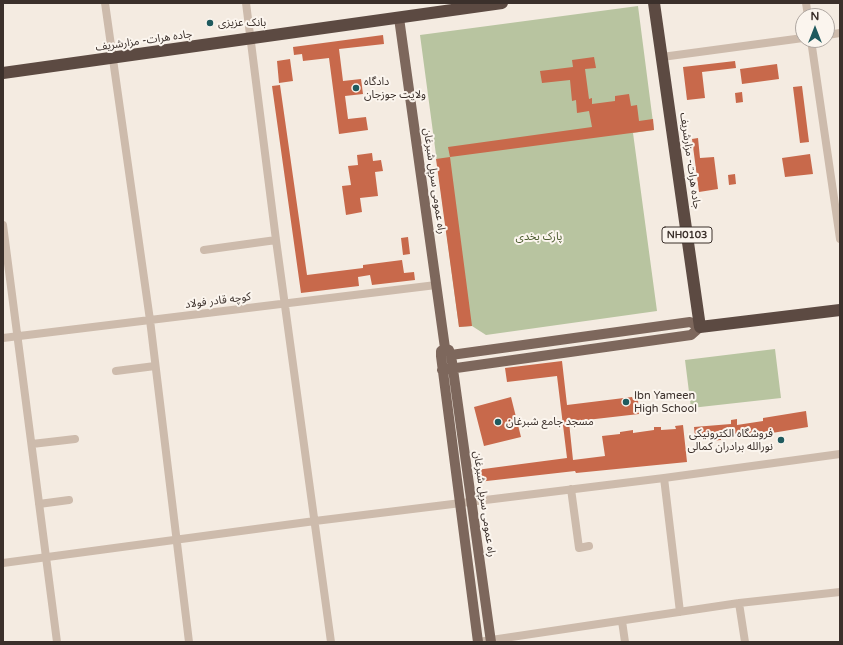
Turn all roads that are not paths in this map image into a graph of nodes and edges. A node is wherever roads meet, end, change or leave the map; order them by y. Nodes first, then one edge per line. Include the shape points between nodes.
1 (105, 3) edge
2 (246, 3) edge
3 (502, 3) edge
4 (654, 3) edge
5 (452, 6) edge
6 (399, 18) junction
7 (251, 39) junction
8 (795, 39) edge
9 (812, 48) edge
10 (662, 57) junction
11 (112, 58) junction
12 (3, 73) edge
13 (3, 225) edge
14 (840, 239) edge
15 (276, 240) junction
16 (204, 250) dead end
17 (436, 285) junction
18 (284, 303) junction
19 (840, 310) edge
20 (150, 320) junction
21 (700, 327) junction
22 (17, 336) junction
23 (3, 338) edge
24 (448, 352) junction
25 (155, 366) junction
26 (448, 369) junction
27 (116, 371) dead end
28 (75, 439) dead end
29 (32, 444) junction
30 (840, 454) edge
31 (664, 478) junction
32 (571, 489) junction
33 (69, 500) dead end
34 (472, 502) junction
35 (460, 503) junction
36 (40, 504) junction
37 (315, 521) junction
38 (176, 540) junction
39 (589, 546) dead end
40 (46, 557) junction
41 (3, 563) edge
42 (840, 592) edge
43 (739, 603) junction
44 (680, 612) junction
45 (622, 621) junction
46 (491, 641) edge
47 (57, 642) edge
48 (190, 642) edge
49 (331, 642) edge
50 (478, 642) edge
51 (625, 642) edge
52 (745, 642) edge

1 - 11 street
2 - 7 street
3 - 5 highway, جاده هرات- مزارشریف
4 - 10 highway, جاده هرات- مزارشریف / NH0103
5 - 6 highway, جاده هرات- مزارشریف
6 - 7 highway, جاده هرات- مزارشریف
6 - 17 main road, راه عمومی سرپل شبرغان
7 - 11 highway, جاده هرات- مزارشریف
7 - 15 street
8 - 10 street
9 - 14 street
10 - 21 highway, جاده هرات- مزارشریف / NH0103
11 - 12 highway, جاده هرات- مزارشریف
11 - 20 street
13 - 22 street
15 - 16 street
15 - 18 street
17 - 18 street, کوچه قادر فولاد
17 - 24 main road, راه عمومی سرپل شبرغان
18 - 20 street, کوچه قادر فولاد
18 - 37 street
19 - 21 highway
20 - 22 street, کوچه قادر فولاد
20 - 25 street
21 - 24 main road via 690,322
21 - 26 main road via 691,336
22 - 23 street, کوچه قادر فولاد
22 - 29 street
24 - 26 main road, راه عمومی سرپل شبرغان
25 - 27 street
25 - 38 street
26 - 34 main road, راه عمومی سرپل شبرغان
26 - 35 main road, راه عمومی سرپل شبرغان
28 - 29 street
29 - 36 street
30 - 31 street
31 - 32 street
31 - 44 street
32 - 34 street
32 - 39 street via 579,548
33 - 36 street
34 - 35 street
34 - 46 main road, راه عمومی سرپل شبرغان
35 - 37 street
35 - 50 main road, راه عمومی سرپل شبرغان
36 - 40 street
37 - 38 street
37 - 49 street
38 - 40 street
38 - 48 street
40 - 41 street
40 - 47 street
42 - 43 street
43 - 44 street
43 - 52 street
44 - 45 street
45 - 46 street
45 - 51 street
46 - 50 street

